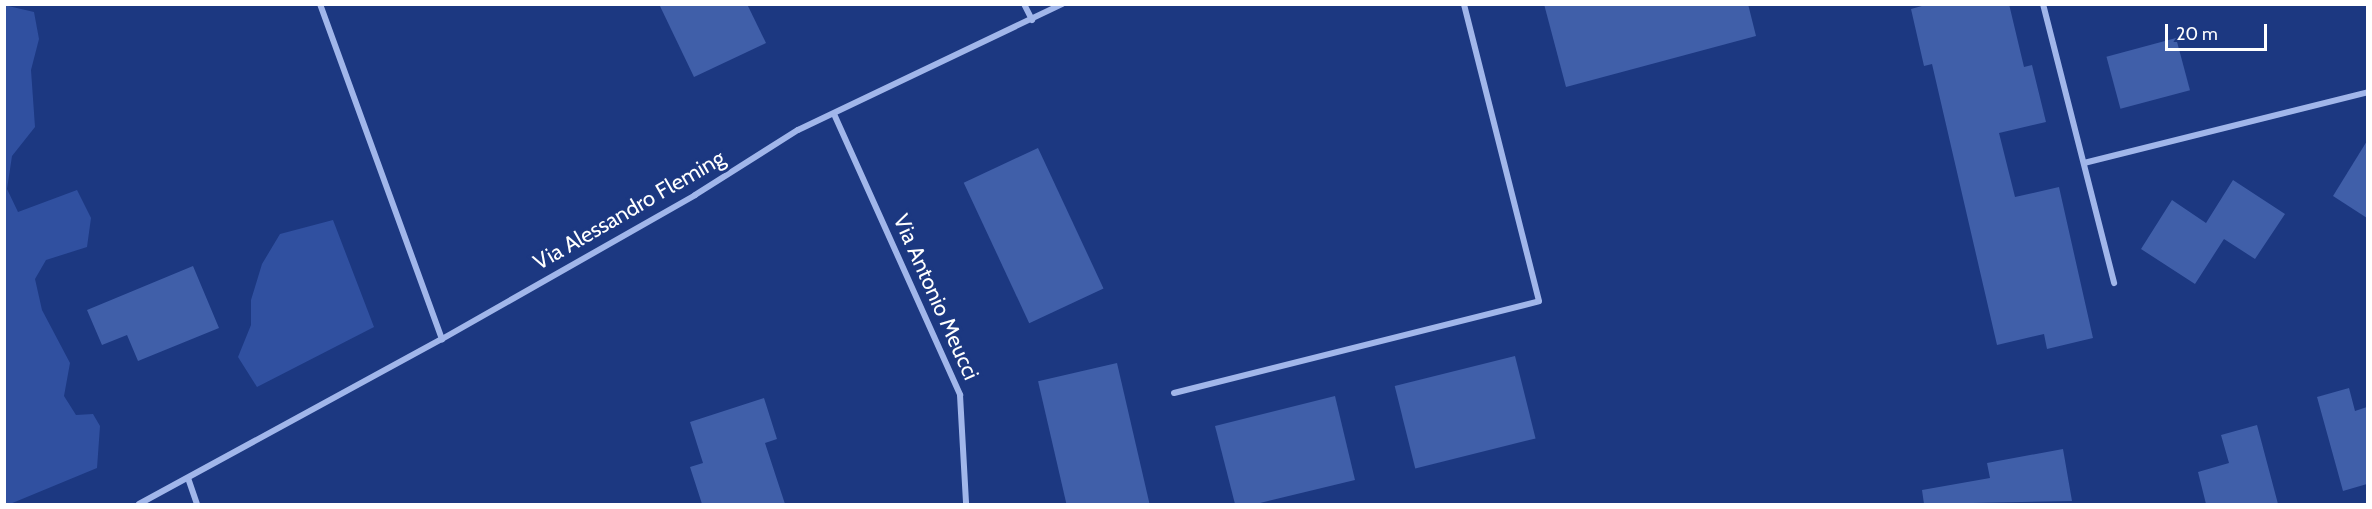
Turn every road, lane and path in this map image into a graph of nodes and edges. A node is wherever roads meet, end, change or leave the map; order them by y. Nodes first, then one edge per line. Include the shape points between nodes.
1 (320, 4) edge
2 (1024, 4) edge
3 (1062, 4) edge
4 (1464, 4) edge
5 (2043, 4) edge
6 (1032, 20) junction
7 (2367, 92) edge
8 (834, 114) junction
9 (2084, 163) junction
10 (2114, 283) dead end
11 (442, 339) junction
12 (1174, 393) dead end
13 (188, 478) junction
14 (139, 504) edge
15 (197, 504) edge
16 (966, 504) edge

1 - 11 street
2 - 6 street
3 - 6 street, Via Alessandro Fleming
4 - 12 street via 1539,301
5 - 9 street
6 - 8 street, Via Alessandro Fleming
7 - 9 street
8 - 11 street, Via Alessandro Fleming via 798,130 695,195
8 - 16 street, Via Antonio Meucci via 960,395
9 - 10 street
11 - 13 street, Via Alessandro Fleming
13 - 14 street, Via Alessandro Fleming
13 - 15 street

